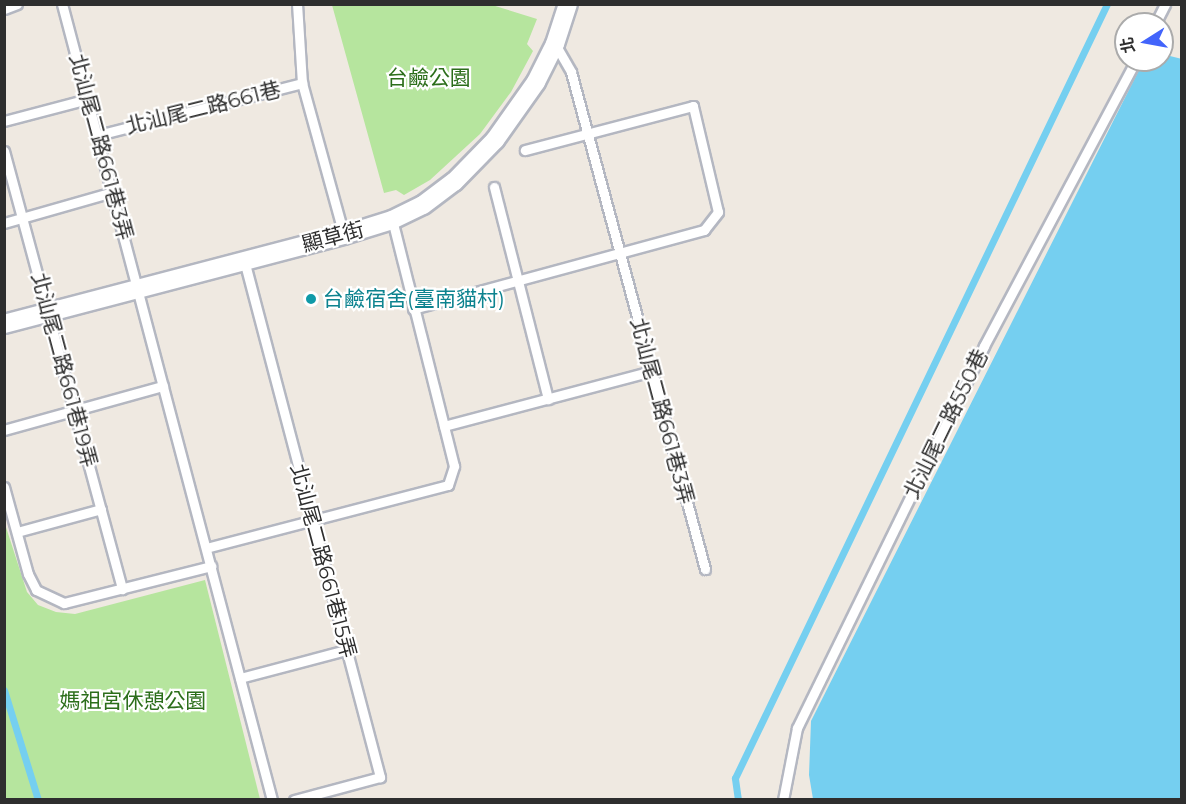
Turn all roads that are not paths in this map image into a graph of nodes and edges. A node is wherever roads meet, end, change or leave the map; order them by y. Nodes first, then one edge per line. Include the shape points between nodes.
1 (17, 4) edge
2 (62, 4) edge
3 (297, 4) edge
4 (565, 7) edge
5 (4, 9) edge
6 (555, 44) junction
7 (1130, 72) edge
8 (302, 83) junction
9 (88, 99) junction
10 (4, 121) edge
11 (587, 134) junction
12 (98, 135) junction
13 (525, 150) dead end
14 (4, 151) edge
15 (494, 187) dead end
16 (113, 192) junction
17 (22, 218) junction
18 (392, 220) junction
19 (4, 223) edge
20 (344, 234) junction
21 (620, 253) junction
22 (244, 260) junction
23 (518, 280) junction
24 (139, 289) junction
25 (413, 309) junction
26 (49, 313) junction
27 (4, 324) edge
28 (652, 371) junction
29 (163, 386) junction
30 (548, 399) junction
31 (74, 411) junction
32 (444, 426) junction
33 (4, 430) edge
34 (4, 487) edge
35 (101, 509) junction
36 (311, 519) junction
37 (17, 532) junction
38 (206, 548) junction
39 (211, 566) junction
40 (705, 569) dead end
41 (122, 588) junction
42 (346, 650) junction
43 (240, 678) junction
44 (272, 800) edge
45 (294, 800) edge
46 (783, 800) edge

1 - 5 lane
2 - 9 lane, 北汕尾二路661巷3弄
3 - 8 lane, 北汕尾二路661巷
4 - 6 street, 顯草街
6 - 11 lane, 北汕尾二路661巷3弄 via 571,72
6 - 18 street, 顯草街 via 536,82 495,141 454,182 423,205
7 - 46 lane, 北汕尾二路550巷 via 984,346 797,728
8 - 12 lane, 北汕尾二路661巷
8 - 20 lane
9 - 10 lane
9 - 12 lane, 北汕尾二路661巷3弄
11 - 13 lane
11 - 21 lane, 北汕尾二路661巷3弄
11 - 21 lane via 693,106 718,212 704,230
12 - 16 lane, 北汕尾二路661巷3弄
14 - 17 lane, 北汕尾二路661巷19弄
15 - 23 lane
16 - 17 lane
16 - 24 lane, 北汕尾二路661巷3弄
17 - 19 lane
17 - 26 lane, 北汕尾二路661巷19弄
18 - 20 street, 顯草街
18 - 25 lane
20 - 22 street, 顯草街
21 - 23 lane
21 - 28 lane, 北汕尾二路661巷3弄
22 - 24 street, 顯草街
22 - 36 lane, 北汕尾二路661巷15弄
23 - 25 lane
23 - 30 lane
24 - 26 street, 顯草街
24 - 29 lane
25 - 32 lane
26 - 27 street, 顯草街
26 - 31 lane, 北汕尾二路661巷19弄
28 - 30 lane
28 - 40 lane, 北汕尾二路661巷3弄
29 - 31 lane
29 - 38 lane
30 - 32 lane
31 - 33 lane
31 - 35 lane, 北汕尾二路661巷19弄
32 - 36 lane via 454,466 448,485
34 - 37 lane
35 - 37 lane
35 - 41 lane, 北汕尾二路661巷19弄
36 - 38 lane
36 - 42 lane, 北汕尾二路661巷15弄
37 - 41 lane via 36,590 64,603
38 - 39 lane
39 - 41 lane
39 - 43 lane
42 - 43 lane
42 - 45 lane, 北汕尾二路661巷15弄 via 380,777
43 - 44 lane

